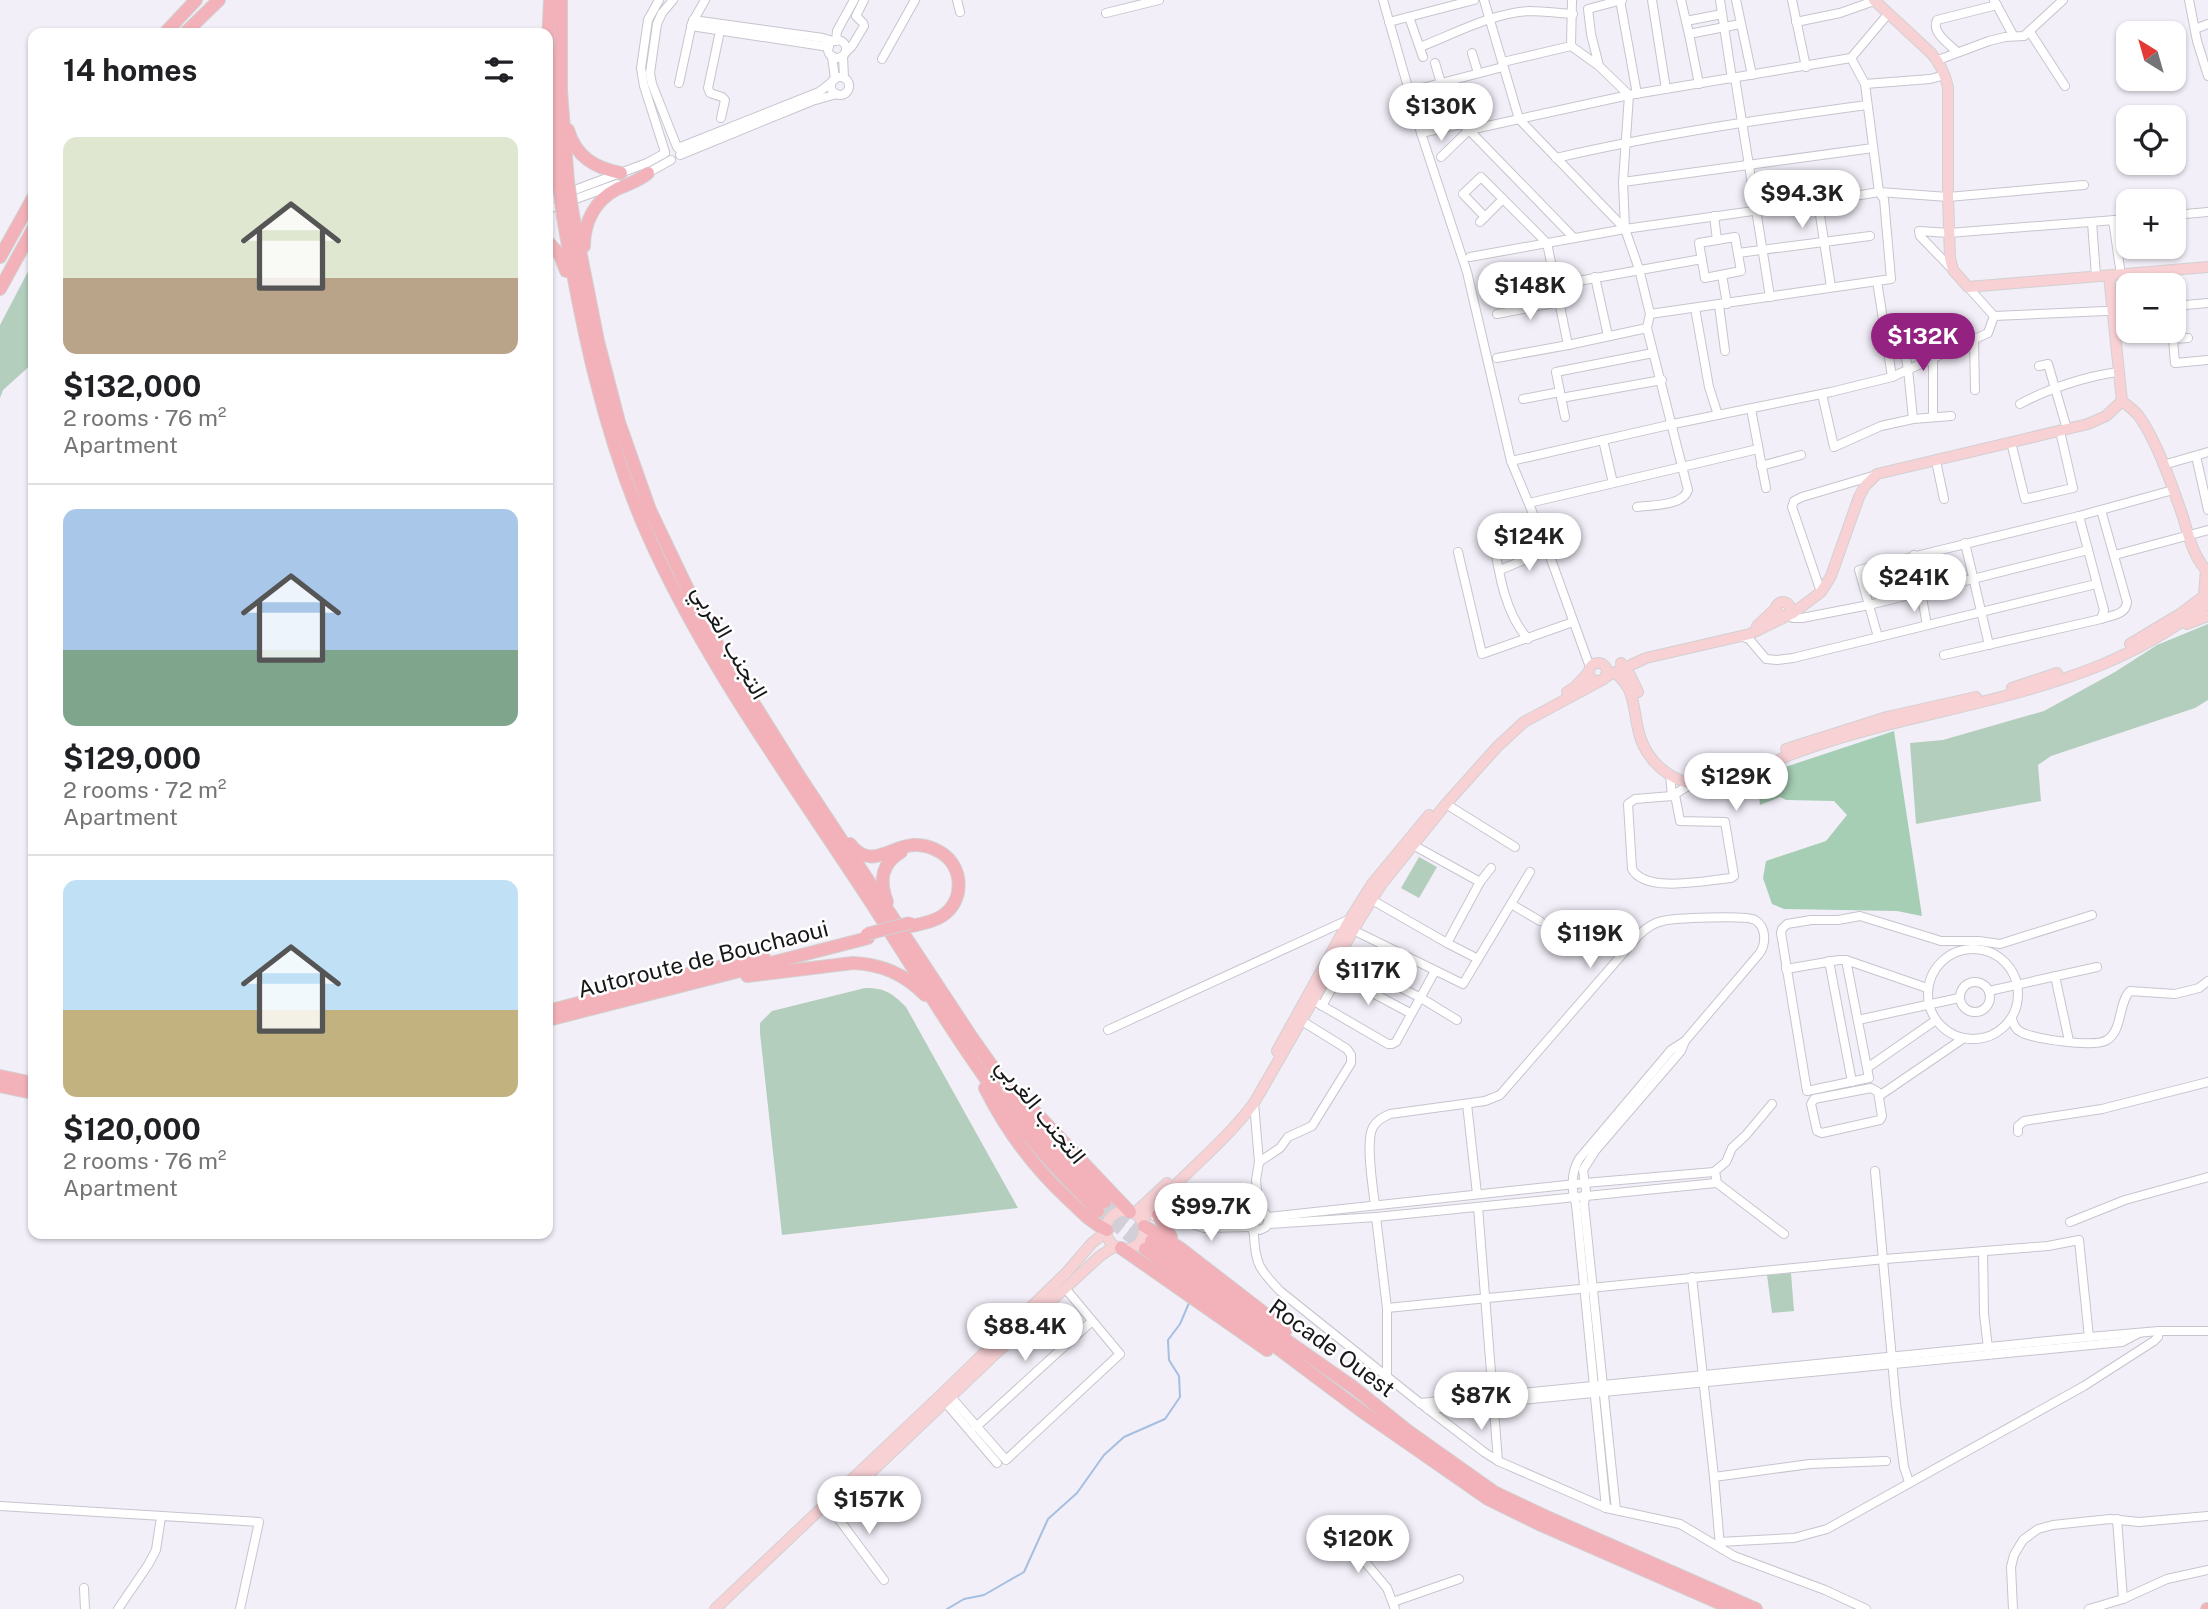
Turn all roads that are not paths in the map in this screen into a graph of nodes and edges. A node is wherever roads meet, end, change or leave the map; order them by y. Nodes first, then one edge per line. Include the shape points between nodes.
1 (196, 0) edge
2 (219, 0) edge
3 (548, 0) edge
4 (563, 0) edge
5 (659, 0) edge
6 (673, 0) edge
7 (705, 0) edge
8 (854, 0) edge
9 (864, 0) edge
10 (915, 0) edge
11 (957, 0) edge
12 (1159, 0) edge
13 (1383, 0) edge
14 (1474, 0) edge
15 (1484, 0) edge
16 (1572, 0) edge
17 (1621, 0) edge
18 (1652, 0) edge
19 (1681, 0) edge
20 (1720, 0) edge
21 (1736, 0) edge
22 (1793, 0) edge
23 (1874, 0) edge
24 (2189, 0) edge
25 (2059, 2) edge
26 (1995, 3) edge
27 (960, 12) dead end
28 (1106, 13) dead end
29 (1573, 14) junction
30 (1888, 14) junction
31 (1723, 15) junction
32 (1409, 17) junction
33 (1490, 20) junction
34 (1686, 21) junction
35 (1389, 22) junction
36 (1796, 22) junction
37 (692, 23) junction
38 (1740, 24) junction
39 (2208, 24) edge
40 (170, 28) edge
41 (190, 28) edge
42 (548, 28) edge
43 (1724, 28) junction
44 (2195, 29) junction
45 (720, 31) junction
46 (2030, 32) junction
47 (1689, 34) junction
48 (2013, 35) junction
49 (832, 43) junction
50 (1571, 46) junction
51 (1420, 47) junction
52 (1957, 52) junction
53 (1472, 53) dead end
54 (844, 55) junction
55 (832, 56) junction
56 (1423, 57) dead end
57 (1851, 58) junction
58 (882, 59) dead end
59 (1938, 60) junction
60 (2206, 62) edge
61 (1435, 63) dead end
62 (1503, 64) junction
63 (1599, 66) junction
64 (1806, 67) junction
65 (1478, 73) junction
66 (1752, 75) junction
67 (1945, 75) junction
68 (553, 76) edge
69 (2208, 76) edge
70 (1733, 78) junction
71 (837, 80) junction
72 (679, 82) dead end
73 (1441, 83) junction
74 (1699, 84) junction
75 (1865, 84) junction
76 (2065, 86) dead end
77 (1422, 88) dead end
78 (1666, 89) junction
79 (837, 94) junction
80 (1633, 95) junction
81 (557, 103) junction
82 (1867, 105) junction
83 (722, 118) dead end
84 (1519, 119) junction
85 (1742, 122) junction
86 (553, 130) edge
87 (1469, 130) junction
88 (1421, 133) junction
89 (1627, 142) junction
90 (1873, 148) junction
91 (678, 150) junction
92 (667, 155) junction
93 (1441, 157) dead end
94 (1556, 158) junction
95 (1748, 166) junction
96 (621, 173) junction
97 (648, 173) junction
98 (1623, 182) junction
99 (2084, 185) dead end
100 (1879, 192) junction
101 (1948, 197) junction
102 (553, 198) edge
103 (1503, 200) junction
104 (1818, 202) junction
105 (28, 207) edge
106 (553, 207) edge
107 (1755, 210) junction
108 (2208, 212) edge
109 (2186, 214) edge
110 (568, 216) junction
111 (1714, 216) junction
112 (2113, 220) junction
113 (2116, 220) edge
114 (2092, 222) junction
115 (1625, 229) junction
116 (1948, 233) junction
117 (1870, 236) dead end
118 (28, 238) edge
119 (1574, 238) junction
120 (1717, 240) junction
121 (1823, 241) junction
122 (1547, 243) junction
123 (553, 246) edge
124 (1762, 249) junction
125 (1738, 253) junction
126 (0, 257) edge
127 (1470, 257) dead end
128 (1702, 260) junction
129 (582, 267) junction
130 (2208, 267) edge
131 (1639, 269) junction
132 (1953, 271) junction
133 (1509, 275) dead end
134 (1723, 275) junction
135 (2115, 275) junction
136 (2096, 276) junction
137 (1595, 277) junction
138 (1877, 281) junction
139 (1556, 285) junction
140 (1968, 287) junction
141 (1831, 288) junction
142 (0, 289) edge
143 (1770, 297) junction
144 (1559, 302) junction
145 (2208, 303) edge
146 (578, 304) junction
147 (1723, 304) junction
148 (2186, 305) edge
149 (1695, 308) junction
150 (1516, 310) junction
151 (2113, 311) junction
152 (2116, 311) edge
153 (1497, 314) dead end
154 (1650, 314) junction
155 (1994, 316) junction
156 (1647, 328) junction
157 (1901, 331) dead end
158 (1608, 336) junction
159 (2188, 338) dead end
160 (1974, 341) junction
161 (1568, 345) junction
162 (1726, 351) dead end
163 (1653, 353) junction
164 (1497, 358) dead end
165 (1933, 358) junction
166 (2208, 360) edge
167 (2039, 366) dead end
168 (1908, 369) junction
169 (2118, 372) junction
170 (1892, 377) junction
171 (1661, 380) junction
172 (2056, 389) junction
173 (1975, 390) dead end
174 (1822, 394) junction
175 (1560, 395) junction
176 (1523, 399) dead end
177 (2122, 401) junction
178 (2020, 404) dead end
179 (1751, 409) junction
180 (1718, 415) junction
181 (1951, 416) dead end
182 (1565, 417) dead end
183 (1933, 418) junction
184 (1913, 419) junction
185 (1673, 424) junction
186 (2063, 430) junction
187 (1603, 440) junction
188 (2011, 442) junction
189 (1758, 449) junction
190 (2208, 453) edge
191 (1801, 455) dead end
192 (2196, 456) junction
193 (1511, 461) junction
194 (1936, 461) junction
195 (1683, 466) junction
196 (1761, 466) junction
197 (2164, 466) junction
198 (1877, 474) junction
199 (2204, 481) edge
200 (1613, 483) junction
201 (1766, 488) dead end
202 (2173, 490) junction
203 (1944, 499) dead end
204 (1528, 503) junction
205 (1637, 507) dead end
206 (2101, 510) junction
207 (2208, 510) edge
208 (2079, 516) junction
209 (1491, 527) dead end
210 (2208, 530) edge
211 (2188, 537) junction
212 (1965, 543) junction
213 (1548, 550) junction
214 (2088, 550) junction
215 (1458, 552) dead end
216 (1914, 555) junction
217 (2115, 555) junction
218 (1500, 570) junction
219 (2207, 572) edge
220 (1973, 578) junction
221 (2096, 584) junction
222 (1921, 591) junction
223 (1818, 594) junction
224 (2206, 601) edge
225 (1780, 605) junction
226 (1869, 605) junction
227 (1981, 612) junction
228 (1787, 615) junction
229 (2101, 619) junction
230 (1573, 622) junction
231 (1927, 625) junction
232 (1739, 636) junction
233 (1878, 637) junction
234 (1528, 639) junction
235 (1989, 645) junction
236 (1944, 655) dead end
237 (1641, 659) junction
238 (1594, 667) junction
239 (1613, 672) junction
240 (1638, 690) junction
241 (1670, 775) junction
242 (1691, 784) junction
243 (813, 796) junction
244 (1674, 796) junction
245 (1446, 804) junction
246 (1413, 845) junction
247 (1515, 847) dead end
248 (1491, 869) dead end
249 (1530, 872) dead end
250 (1480, 882) junction
251 (1372, 900) junction
252 (1511, 904) junction
253 (2092, 915) dead end
254 (1540, 921) dead end
255 (1352, 925) junction
256 (908, 928) junction
257 (867, 936) junction
258 (1447, 943) junction
259 (2000, 944) junction
260 (1990, 952) junction
261 (1343, 958) junction
262 (1478, 959) junction
263 (1846, 960) junction
264 (1829, 961) junction
265 (2097, 967) dead end
266 (1786, 969) junction
267 (1434, 971) junction
268 (1339, 975) junction
269 (2055, 976) junction
270 (2208, 981) edge
271 (2018, 984) junction
272 (1927, 988) junction
273 (668, 990) junction
274 (1989, 991) junction
275 (1421, 998) junction
276 (1959, 998) junction
277 (1318, 1003) junction
278 (1929, 1005) junction
279 (553, 1010) edge
280 (1410, 1013) junction
281 (553, 1019) edge
282 (2012, 1019) junction
283 (1457, 1020) dead end
284 (1858, 1020) junction
285 (1936, 1020) junction
286 (1302, 1021) junction
287 (1108, 1030) dead end
288 (1964, 1038) junction
289 (961, 1041) junction
290 (1685, 1041) junction
291 (2069, 1041) junction
292 (981, 1060) junction
293 (1867, 1068) junction
294 (0, 1076) edge
295 (28, 1082) edge
296 (1852, 1082) junction
297 (2208, 1082) edge
298 (0, 1086) edge
299 (28, 1092) edge
300 (1879, 1096) junction
301 (1254, 1104) junction
302 (1467, 1104) junction
303 (1772, 1104) dead end
304 (2018, 1132) dead end
305 (1259, 1162) junction
306 (1875, 1171) dead end
307 (1714, 1172) junction
308 (2208, 1177) edge
309 (1584, 1183) junction
310 (1716, 1183) junction
311 (1572, 1185) junction
312 (1477, 1194) junction
313 (1585, 1197) junction
314 (1574, 1198) junction
315 (1376, 1205) junction
316 (1102, 1206) tunnel mouth
317 (1477, 1207) junction
318 (1259, 1211) junction
319 (1084, 1215) junction
320 (1157, 1215) junction
321 (1376, 1216) junction
322 (1139, 1219) junction
323 (2070, 1222) dead end
324 (1267, 1223) junction
325 (1252, 1224) junction
326 (1107, 1231) junction
327 (1784, 1234) dead end
328 (1092, 1242) junction
329 (1118, 1247) junction
330 (1180, 1248) junction
331 (1983, 1251) junction
332 (1885, 1259) junction
333 (1261, 1269) junction
334 (1692, 1277) junction
335 (1065, 1288) junction
336 (1589, 1288) junction
337 (1486, 1298) junction
338 (1387, 1308) junction
339 (1092, 1321) junction
340 (2159, 1331) junction
341 (2208, 1331) edge
342 (2139, 1333) junction
343 (2089, 1337) junction
344 (1988, 1348) junction
345 (1892, 1361) junction
346 (1388, 1376) junction
347 (1703, 1380) junction
348 (1353, 1387) junction
349 (1600, 1389) junction
350 (1494, 1399) junction
351 (948, 1400) junction
352 (1420, 1403) junction
353 (1428, 1409) junction
354 (1360, 1410) junction
355 (976, 1427) junction
356 (1499, 1461) junction
357 (1886, 1461) dead end
358 (997, 1463) dead end
359 (1714, 1477) junction
360 (1909, 1482) junction
361 (0, 1506) edge
362 (1606, 1508) junction
363 (832, 1510) junction
364 (1616, 1510) junction
365 (2208, 1516) edge
366 (161, 1517) junction
367 (2117, 1519) junction
368 (1354, 1531) dead end
369 (1720, 1545) junction
370 (2208, 1570) edge
371 (1459, 1579) dead end
372 (884, 1580) dead end
373 (84, 1588) dead end
374 (2123, 1599) junction
375 (1394, 1606) edge
376 (85, 1609) edge
377 (118, 1609) edge
378 (240, 1609) edge
379 (715, 1609) edge
380 (726, 1609) edge
381 (1733, 1609) edge
382 (1756, 1609) edge
383 (1866, 1609) edge
384 (2013, 1609) edge
385 (2089, 1609) edge

1 - 40 highway
2 - 41 highway
3 - 42 highway, التجنب الغربي
4 - 81 highway, التجنب الغربي
5 - 92 street via 648,20 641,68
6 - 91 street via 657,24 650,67 652,84
7 - 37 street
8 - 49 street
9 - 54 street via 856,16 864,26
10 - 58 street
11 - 27 street
12 - 28 street
13 - 35 street
14 - 32 street
15 - 33 street
16 - 29 street
17 - 63 street via 1588,9
17 - 80 street
18 - 78 street
19 - 34 street
20 - 31 street
21 - 38 street
22 - 36 street
23 - 30 main road
23 - 36 street
24 - 44 street
25 - 46 street
26 - 48 street
26 - 52 street via 1937,20 1935,30
29 - 33 street via 1528,11
29 - 50 street
30 - 57 street
30 - 59 main road
31 - 34 street
31 - 43 street
32 - 35 street
32 - 51 street
33 - 51 street
33 - 62 street
34 - 47 street
35 - 88 street
36 - 64 street
37 - 45 street
37 - 49 street via 822,38
37 - 72 street
38 - 43 street
38 - 66 street
39 - 44 street
43 - 47 street
43 - 70 street
44 - 60 street
45 - 49 street
45 - 83 street via 708,88 725,100
46 - 48 street
46 - 76 street
47 - 74 street
48 - 52 street
49 - 54 street via 845,45
49 - 55 street
50 - 62 street
50 - 63 street
51 - 56 street
52 - 59 street
53 - 65 street
54 - 55 street
54 - 71 street
55 - 71 street
57 - 64 street
57 - 75 street
59 - 67 main road
60 - 69 street
61 - 73 street
62 - 65 street
62 - 84 street
63 - 80 street
64 - 66 street
65 - 73 street
66 - 70 street
67 - 75 street
67 - 101 main road
68 - 81 highway, التجنب الغربي
70 - 74 street
70 - 85 street
71 - 79 street via 832,89
71 - 79 street via 848,82 848,90
71 - 91 street via 819,92
73 - 77 street
74 - 78 street
75 - 82 street
78 - 80 street
79 - 91 street
80 - 84 street
80 - 89 street
81 - 86 highway
81 - 96 highway via 578,152 597,167
81 - 110 highway, التجنب الغربي, bridge
82 - 85 street
82 - 90 street
84 - 87 street
84 - 94 street
85 - 89 street
85 - 95 street
87 - 88 street via 1462,124
87 - 93 street
87 - 119 street
88 - 193 street via 1467,272
89 - 94 street
89 - 98 street
90 - 95 street
90 - 100 street
91 - 92 street via 670,146
91 - 92 street via 676,160
92 - 96 street
92 - 97 street
94 - 115 street
95 - 98 street
95 - 107 street
96 - 102 street
97 - 106 street
97 - 129 highway via 611,192 594,210 585,232
98 - 115 street
99 - 101 street
100 - 101 street
100 - 104 street
100 - 138 street via 1884,199 1891,279
101 - 116 main road
103 - 103 street via 1480,177 1463,194 1483,219
103 - 122 street
104 - 107 street
104 - 121 street
105 - 126 highway
107 - 111 street
107 - 124 street
108 - 109 street
110 - 129 highway, التجنب الغربي
110 - 146 highway, التجنب الغربي
111 - 115 street
111 - 120 street
112 - 113 street
112 - 114 street
112 - 135 street
114 - 116 street
114 - 136 street
115 - 119 street
115 - 131 street
116 - 132 main road
116 - 132 street via 1918,234
117 - 121 street
118 - 142 highway
119 - 122 street
120 - 125 street via 1735,237
120 - 128 street via 1699,243
121 - 124 street
121 - 141 street
122 - 127 street
122 - 139 street
123 - 146 highway via 563,260
124 - 125 street
124 - 143 street
125 - 134 street via 1741,271
128 - 131 street
128 - 134 street via 1705,278
129 - 243 highway, التجنب الغربي via 604,370 650,510 721,650
130 - 135 main road
131 - 137 street
131 - 154 street
132 - 140 main road
133 - 150 street
134 - 147 street
135 - 136 main road
135 - 151 main road
136 - 140 main road
137 - 139 street
137 - 158 street
138 - 141 street
138 - 170 street
139 - 144 street
140 - 155 street
141 - 143 street
143 - 147 street
144 - 150 street
144 - 161 street
145 - 148 street
146 - 289 highway, التجنب الغربي via 598,390 630,491 683,604 740,703
147 - 149 street
147 - 162 street
149 - 154 street
149 - 180 street
150 - 153 street
151 - 152 street
151 - 155 street
151 - 169 main road
154 - 156 street
155 - 160 street via 1988,333
156 - 158 street
156 - 163 street
157 - 168 street
158 - 161 street
159 - 166 street via 2173,339 2175,363
160 - 165 street
160 - 173 street
161 - 164 street
163 - 171 street
163 - 175 street via 1556,372
165 - 168 street
165 - 183 street
167 - 172 street via 2048,364
168 - 170 street
168 - 184 street
169 - 172 street
169 - 177 main road
170 - 174 street
171 - 175 street
171 - 185 street
172 - 178 street
172 - 186 street
174 - 179 street
174 - 184 street via 1834,447 1881,426
175 - 176 street
175 - 182 street
177 - 186 main road via 2106,416
177 - 197 main road via 2138,414
179 - 180 street
179 - 189 street
180 - 185 street
181 - 183 street
183 - 184 street
185 - 187 street
185 - 195 street
186 - 188 main road
186 - 188 street via 2073,488 2025,499
187 - 193 street
187 - 200 street
188 - 194 main road
189 - 195 street
189 - 196 street
190 - 192 street
191 - 196 street
192 - 197 street
192 - 199 street
193 - 204 street
194 - 198 main road
194 - 203 street
195 - 200 street
195 - 205 street via 1688,489 1685,497
196 - 201 street
197 - 202 main road
198 - 223 main road via 1859,497 1831,576
198 - 223 street via 1794,501
199 - 207 street
200 - 204 street
202 - 206 street
202 - 211 main road
204 - 213 street
206 - 208 street
206 - 217 street
208 - 212 street
208 - 214 street
209 - 218 street
210 - 211 street
211 - 217 street
211 - 219 main road
212 - 216 street
212 - 220 street
213 - 218 street
213 - 230 street
214 - 220 street
214 - 221 street
215 - 234 street via 1482,654
216 - 222 street
216 - 226 street via 1859,570
217 - 229 street via 2127,606
218 - 234 street via 1509,605
219 - 224 main road
220 - 222 street
220 - 227 street
221 - 227 street
221 - 229 street via 2104,610
222 - 226 street
222 - 231 street
223 - 225 main road
223 - 228 main road
224 - 240 main road via 2084,664 2007,690 1864,723 1712,778 1688,776 1659,759 1644,729
224 - 242 main road via 2159,637 2099,666 2035,689 1867,730 1727,782
225 - 228 main road via 1779,615
225 - 232 main road via 1760,625
226 - 228 street via 1802,618
226 - 233 street
227 - 231 street
227 - 235 street
228 - 232 main road
229 - 235 street
230 - 234 street
230 - 238 street
231 - 233 street
232 - 233 street via 1749,639 1766,659 1777,660
232 - 237 main road
235 - 236 street
237 - 239 main road
237 - 240 main road
238 - 239 main road
238 - 239 main road via 1591,678
238 - 255 main road via 1572,690 1521,717 1468,769 1372,884
239 - 240 main road
239 - 241 main road via 1632,692 1638,730 1648,754
239 - 245 main road via 1524,722
241 - 242 main road
241 - 244 street
242 - 244 street
243 - 256 highway, التجنب الغربي
243 - 256 highway via 864,857 917,844 941,852 953,864 959,879 954,904 942,916
244 - 244 street via 1679,821 1725,822 1734,876 1667,884 1635,874 1628,804 1635,799
245 - 246 main road
245 - 247 street
246 - 250 street
246 - 251 main road
248 - 250 street
249 - 252 street
250 - 258 street
251 - 255 main road
251 - 258 street
252 - 254 street
252 - 262 street
253 - 259 street
255 - 261 main road
255 - 267 street
255 - 287 street
255 - 322 main road via 1243,1108
256 - 256 highway via 886,900 882,878 895,856 920,848 946,861 954,874 954,888 950,902 939,914
256 - 257 highway, bridge
256 - 292 highway, التجنب الغربي
257 - 273 highway, Autoroute de Bouchaoui
257 - 279 highway, Autoroute de Bouchaoui via 692,973
258 - 262 street
259 - 260 street
259 - 266 street via 1941,941 1860,916 1811,920 1782,929
260 - 271 street via 2002,958
260 - 272 street via 1973,947 1945,958
261 - 268 street
261 - 275 street
261 - 277 main road
262 - 267 street via 1463,984
263 - 264 street
263 - 272 street
263 - 284 street
264 - 266 street
264 - 296 street
265 - 269 street
266 - 296 street via 1807,1091
267 - 275 street
268 - 277 street
268 - 280 street
269 - 271 street
269 - 291 street
270 - 291 street via 2175,994 2130,991 2110,1039
271 - 274 street
271 - 282 street
272 - 278 street
273 - 281 highway, Autoroute de Bouchaoui
273 - 289 highway via 800,969 867,964 895,972 917,986
274 - 276 street via 1982,983 1971,982 1962,988
274 - 276 street via 1989,1004 1978,1012 1966,1010
275 - 280 street
275 - 283 street
276 - 278 street
277 - 280 street via 1390,1045
277 - 286 main road
278 - 284 street
278 - 285 street
282 - 288 street via 1991,1036
282 - 291 street via 2016,1029 2026,1034
284 - 293 street
285 - 288 street via 1946,1031
285 - 293 street
286 - 301 main road
286 - 305 street via 1347,1049 1351,1063 1312,1126 1288,1137
288 - 300 street
289 - 292 highway, التجنب الغربي
290 - 302 street via 1764,948 1758,922 1746,918 1672,919 1650,926 1500,1095
290 - 309 street via 1586,1163
290 - 311 street via 1671,1050 1579,1158
292 - 316 highway, التجنب الغربي
292 - 319 highway via 999,1114 1025,1155
292 - 322 highway
293 - 296 street via 1869,1078
294 - 295 highway
297 - 304 street via 2102,1109 2024,1121
298 - 299 highway
300 - 300 street via 1882,1116 1878,1122 1822,1133 1816,1129 1814,1099 1871,1088
301 - 305 street
301 - 322 main road
302 - 312 street
302 - 315 street via 1390,1114 1378,1120 1370,1138
303 - 307 street
305 - 318 street
306 - 332 street
307 - 309 street
307 - 310 street
308 - 323 street via 2125,1200
309 - 311 street
309 - 313 street
310 - 313 street
310 - 327 street
311 - 312 street
311 - 314 street
312 - 315 street
312 - 317 street
312 - 317 street
313 - 314 street
313 - 336 street
314 - 317 street
314 - 336 street
315 - 321 street
315 - 321 street
315 - 324 street
317 - 321 street
317 - 337 street
318 - 324 street
318 - 325 street
319 - 326 highway
319 - 328 main road
320 - 322 street
320 - 325 street via 1167,1214 1204,1228
320 - 330 highway
321 - 324 street
321 - 338 street
322 - 326 main road via 1119,1212 1110,1219
322 - 329 main road via 1139,1243
322 - 330 highway
324 - 325 street
324 - 333 street via 1258,1244
325 - 333 street
326 - 328 main road
326 - 329 main road
328 - 379 main road via 1068,1272
329 - 335 main road via 1100,1256
329 - 354 highway
330 - 348 highway
331 - 332 street
331 - 343 street via 2079,1240
331 - 344 street
332 - 334 street
332 - 345 street
333 - 346 street via 1288,1298
334 - 336 street
334 - 347 street
335 - 339 street
335 - 351 main road
336 - 337 street
336 - 349 street
337 - 338 street
337 - 350 street
338 - 346 street
339 - 355 street
339 - 355 street via 1120,1354 1006,1460
340 - 341 street
340 - 342 street
340 - 360 street via 2154,1341 2103,1375
342 - 343 street
342 - 345 street via 2122,1342
343 - 344 street
344 - 345 street
345 - 347 street
345 - 360 street
346 - 352 street
347 - 349 street
347 - 359 street
348 - 354 highway, Rocade Ouest via 1148,1245
348 - 382 highway, Rocade Ouest via 1494,1492
349 - 350 street
349 - 362 street
349 - 364 street
350 - 352 street
350 - 353 street
350 - 356 street
351 - 355 street
351 - 358 street
351 - 363 main road
352 - 353 street
353 - 356 street
354 - 381 highway, Rocade Ouest via 1504,1507
356 - 362 street
357 - 359 street via 1810,1464
359 - 369 street
360 - 369 street via 1811,1535
361 - 366 street
362 - 364 street
363 - 372 street
363 - 380 main road
364 - 369 street via 1675,1522
365 - 367 street via 2139,1522
366 - 377 street via 156,1550
366 - 378 street via 259,1522
367 - 374 street
367 - 384 street via 2053,1525 2028,1536 2012,1561
368 - 375 street via 1362,1557 1387,1588
369 - 383 street via 1747,1562
370 - 374 street via 2167,1578
371 - 375 street
373 - 376 street
374 - 385 street

